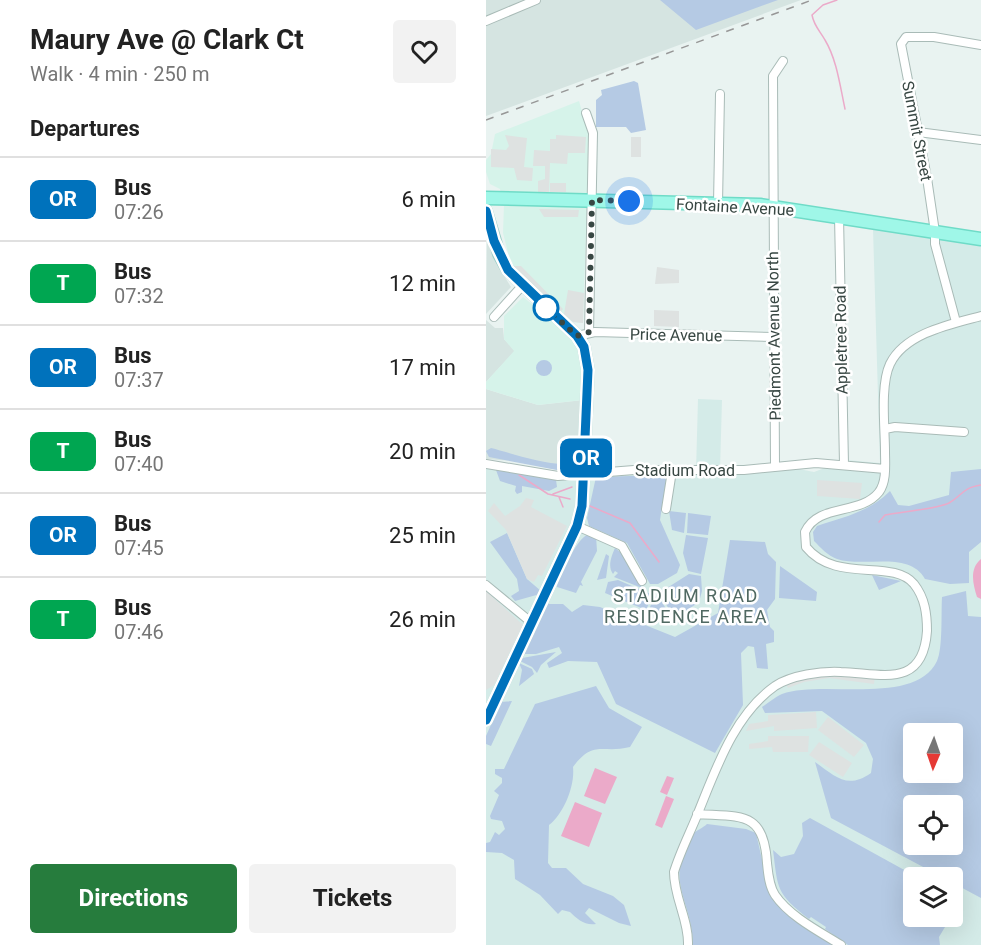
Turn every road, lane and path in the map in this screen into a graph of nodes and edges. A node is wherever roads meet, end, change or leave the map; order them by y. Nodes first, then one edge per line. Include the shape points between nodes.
1 (536, 0) edge
2 (486, 21) edge
3 (981, 45) edge
4 (783, 62) dead end
5 (720, 94) dead end
6 (586, 113) dead end
7 (918, 132) junction
8 (981, 140) edge
9 (486, 198) edge
10 (592, 200) junction
11 (718, 204) junction
12 (773, 206) junction
13 (486, 212) edge
14 (839, 216) junction
15 (935, 232) junction
16 (981, 239) edge
17 (522, 286) junction
18 (981, 316) edge
19 (494, 317) dead end
20 (956, 322) junction
21 (589, 332) junction
22 (577, 336) junction
23 (775, 337) junction
24 (885, 429) junction
25 (964, 432) dead end
26 (486, 464) edge
27 (844, 464) junction
28 (775, 466) junction
29 (885, 469) junction
30 (672, 471) junction
31 (585, 473) junction
32 (666, 509) dead end
33 (577, 526) junction
34 (642, 581) dead end
35 (486, 585) edge
36 (532, 623) junction
37 (486, 720) edge
38 (698, 814) junction
39 (688, 945) edge
40 (841, 945) edge

1 - 2 street
3 - 7 street, Summit Street via 903,38
4 - 12 street, Piedmont Avenue North via 773,76
5 - 11 street
6 - 10 street via 593,133
7 - 8 street
7 - 15 street, Summit Street
9 - 10 main road, Fontaine Avenue
10 - 11 main road, Fontaine Avenue
10 - 21 street
11 - 12 main road, Fontaine Avenue
12 - 14 main road, Fontaine Avenue
12 - 23 street, Piedmont Avenue North
13 - 17 main road via 503,263
14 - 15 main road, Fontaine Avenue
14 - 27 street, Appletree Road
15 - 16 main road, Fontaine Avenue
15 - 20 street, Summit Street
17 - 19 street
17 - 22 main road
18 - 20 street
20 - 24 street via 918,338 894,357 887,374
21 - 22 street, Price Avenue
21 - 23 street, Price Avenue
22 - 31 main road via 584,347 588,370
23 - 28 street, Piedmont Avenue North
24 - 25 street
24 - 29 street
26 - 31 street, Stadium Road via 558,476
27 - 28 street, Stadium Road
27 - 29 street, Stadium Road
28 - 30 street, Stadium Road
29 - 38 street via 882,487 872,499 817,518 807,528 804,543 814,556 833,566 891,573 911,582 922,597 927,619 920,658 904,673 891,676 821,672 773,687 751,710 725,748
30 - 31 street, Stadium Road
30 - 32 street
31 - 33 main road
33 - 34 street via 622,546
33 - 36 main road
35 - 36 street
36 - 37 main road
38 - 39 street via 674,872 674,888 687,928
38 - 40 street via 732,816 759,827 774,894

